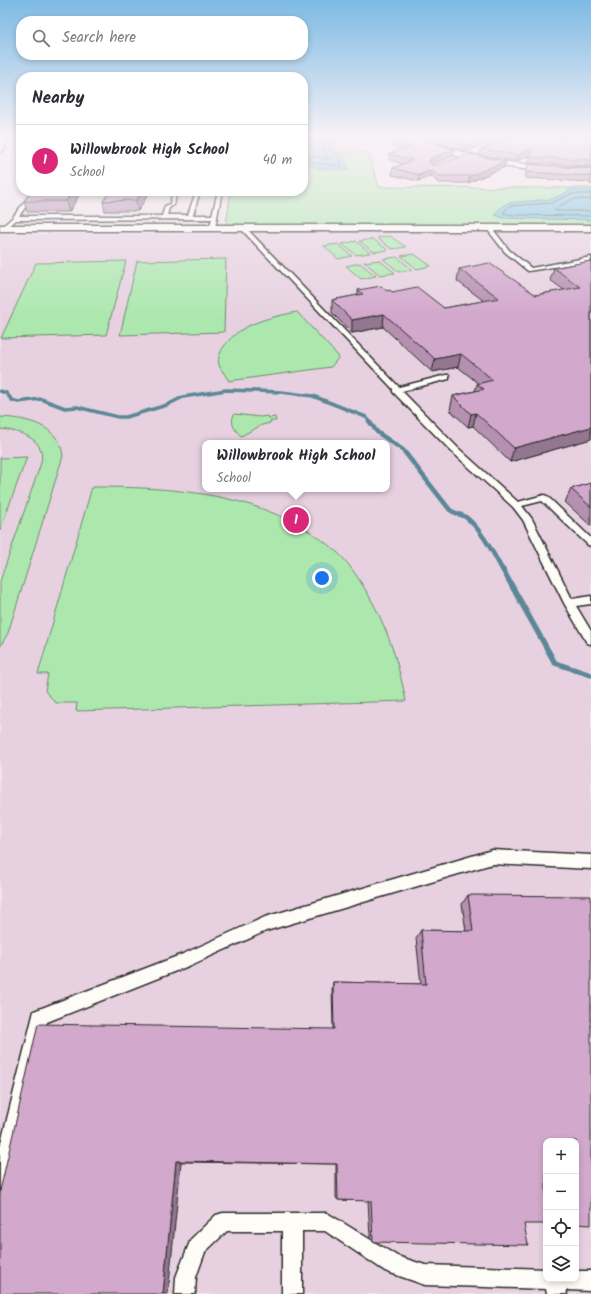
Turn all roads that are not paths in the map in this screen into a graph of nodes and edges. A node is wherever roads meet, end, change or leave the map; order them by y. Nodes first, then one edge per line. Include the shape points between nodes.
1 (31, 196) edge
2 (172, 196) edge
3 (196, 196) edge
4 (219, 196) edge
5 (15, 218) junction
6 (170, 218) junction
7 (190, 218) junction
8 (214, 218) junction
9 (2, 228) edge
10 (166, 228) junction
11 (212, 228) junction
12 (243, 228) junction
13 (489, 228) junction
14 (591, 228) edge
15 (591, 259) edge
16 (446, 378) dead end
17 (396, 390) junction
18 (516, 505) junction
19 (591, 543) edge
20 (591, 600) edge
21 (569, 603) junction
22 (591, 640) edge
23 (591, 862) edge
24 (0, 1184) edge
25 (292, 1222) junction
26 (591, 1281) edge
27 (555, 1287) edge
28 (185, 1294) edge
29 (292, 1294) edge

1 - 5 lane
2 - 6 lane via 172,204 176,207 174,216
3 - 7 lane
4 - 8 lane
5 - 6 lane
5 - 9 lane
6 - 7 lane
6 - 10 lane
7 - 8 lane
8 - 11 lane
9 - 10 street
10 - 11 street
11 - 12 street
12 - 13 street
12 - 17 lane via 325,311
13 - 14 street
13 - 15 lane via 507,251 530,270
16 - 17 lane
17 - 18 lane via 454,449
18 - 19 lane via 544,498
18 - 21 lane via 527,519
20 - 21 lane
21 - 22 lane
23 - 24 lane via 492,857 265,924 186,960 40,1017
25 - 27 lane via 327,1222 392,1264 424,1275
25 - 28 lane via 223,1222 198,1246 186,1277
25 - 29 lane
26 - 27 lane

